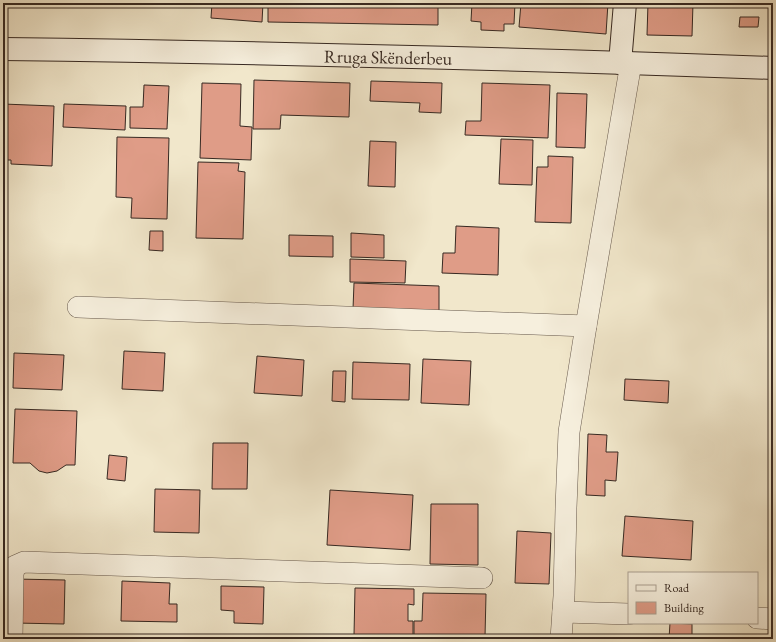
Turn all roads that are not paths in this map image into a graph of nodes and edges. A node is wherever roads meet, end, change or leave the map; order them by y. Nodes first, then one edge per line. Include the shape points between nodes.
1 (625, 3) edge
2 (3, 49) edge
3 (625, 63) junction
4 (773, 68) edge
5 (78, 307) dead end
6 (586, 326) junction
7 (482, 578) dead end
8 (563, 612) junction
9 (628, 614) edge
10 (758, 618) edge
11 (773, 619) edge
12 (12, 639) edge
13 (561, 639) edge

1 - 3 main road
2 - 3 main road, Rruga Skënderbeu
3 - 4 main road, Rruga Skënderbeu
3 - 6 street
5 - 6 street
6 - 8 street via 570,432
7 - 12 street via 24,562 15,566 13,574
8 - 9 street
8 - 13 street
10 - 11 street

